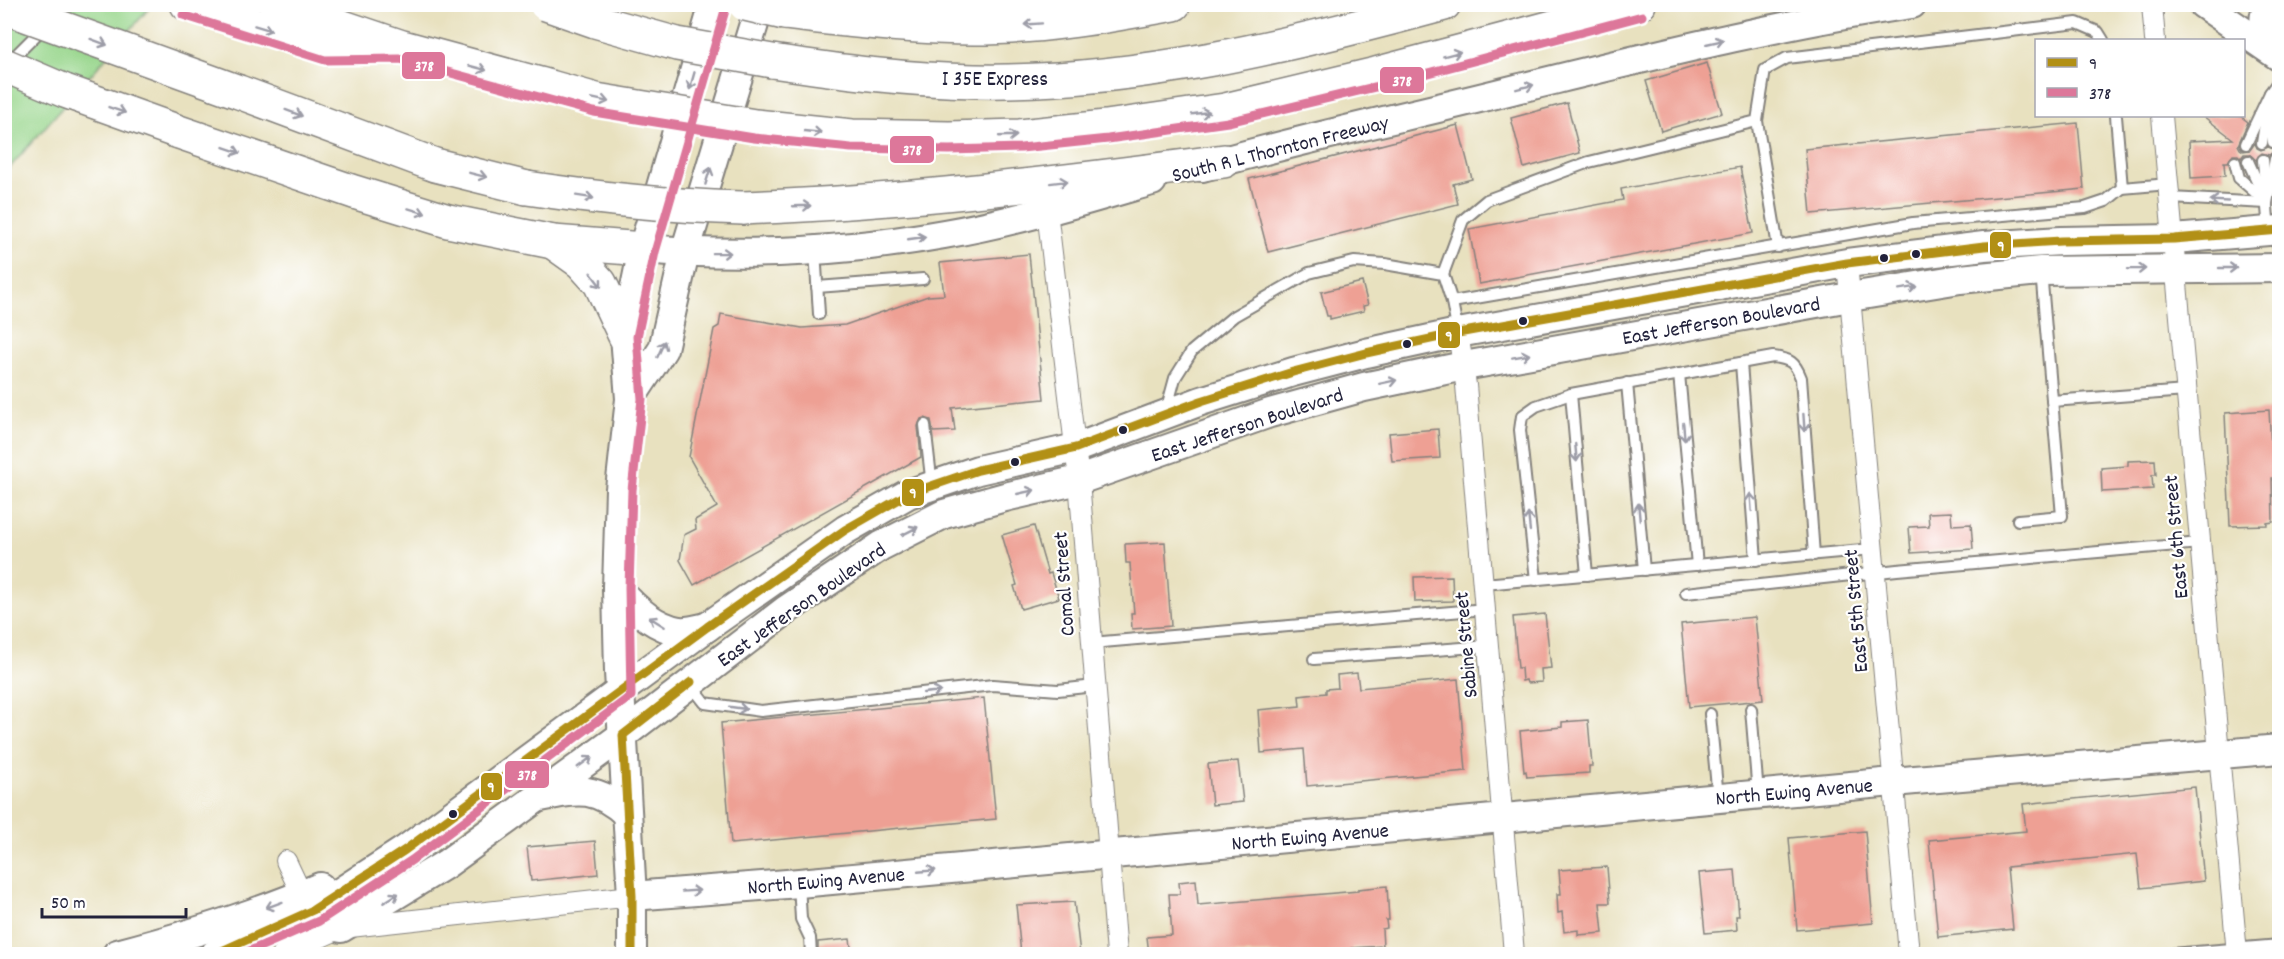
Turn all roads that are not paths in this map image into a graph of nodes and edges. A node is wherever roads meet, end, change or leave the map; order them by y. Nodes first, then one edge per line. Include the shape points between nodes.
1 (67, 4) edge
2 (187, 4) edge
3 (275, 4) edge
4 (546, 4) edge
5 (714, 4) edge
6 (745, 4) edge
7 (883, 4) edge
8 (1174, 4) edge
9 (1444, 4) edge
10 (1639, 4) edge
11 (1912, 4) edge
12 (2152, 4) edge
13 (2203, 4) edge
14 (2269, 4) edge
15 (4, 7) edge
16 (772, 9) edge
17 (935, 26) junction
18 (311, 30) junction
19 (2102, 39) edge
20 (2155, 39) edge
21 (2277, 55) edge
22 (4, 66) edge
23 (2280, 80) edge
24 (2270, 93) junction
25 (2116, 117) edge
26 (2162, 117) edge
27 (2280, 119) edge
28 (1757, 121) junction
29 (2267, 142) dead end
30 (2247, 144) dead end
31 (2269, 159) dead end
32 (1224, 161) junction
33 (2248, 161) dead end
34 (2235, 162) dead end
35 (2280, 176) edge
36 (2122, 188) junction
37 (2169, 191) junction
38 (2267, 203) junction
39 (1047, 211) junction
40 (2274, 231) edge
41 (2174, 238) junction
42 (552, 242) junction
43 (1778, 246) junction
44 (643, 249) junction
45 (815, 250) junction
46 (685, 252) junction
47 (1847, 263) junction
48 (2176, 268) junction
49 (2280, 268) edge
50 (2041, 271) junction
51 (1443, 274) junction
52 (923, 279) dead end
53 (817, 287) junction
54 (1850, 297) junction
55 (1452, 302) junction
56 (819, 314) dead end
57 (1458, 333) junction
58 (625, 336) junction
59 (1741, 363) junction
60 (1464, 366) junction
61 (1679, 374) junction
62 (1627, 383) junction
63 (2186, 391) junction
64 (1570, 394) junction
65 (630, 399) junction
66 (2052, 401) junction
67 (1165, 414) junction
68 (925, 424) dead end
69 (1076, 448) junction
70 (1079, 480) junction
71 (932, 486) junction
72 (2018, 520) dead end
73 (2200, 543) junction
74 (1874, 549) junction
75 (1814, 555) junction
76 (1756, 560) junction
77 (1697, 565) junction
78 (1644, 570) junction
79 (1876, 572) junction
80 (1587, 575) junction
81 (1536, 580) junction
82 (1484, 584) junction
83 (617, 588) junction
84 (1686, 593) dead end
85 (1486, 609) junction
86 (707, 627) junction
87 (1091, 643) junction
88 (1489, 646) junction
89 (1314, 659) dead end
90 (690, 684) junction
91 (1095, 686) junction
92 (620, 691) junction
93 (1751, 709) dead end
94 (1710, 714) dead end
95 (623, 735) junction
96 (2280, 749) edge
97 (2218, 754) junction
98 (1894, 782) junction
99 (1758, 795) junction
100 (536, 798) junction
101 (1718, 799) junction
102 (627, 814) junction
103 (1503, 818) junction
104 (1108, 855) junction
105 (286, 861) dead end
106 (798, 883) junction
107 (632, 896) junction
108 (308, 902) junction
109 (341, 928) junction
110 (2280, 945) edge
111 (2237, 951) edge
112 (117, 954) edge
113 (215, 954) edge
114 (283, 954) edge
115 (632, 954) edge
116 (811, 954) edge
117 (1117, 954) edge
118 (1514, 954) edge
119 (1910, 954) edge
120 (2171, 954) edge

1 - 22 lane
2 -> 18 highway
3 - 18 highway
4 - 9 highway, I 35E Express, bridge via 678,44 772,61 975,81 1110,74 1208,59 1328,36
5 -> 44 main road
6 - 16 highway, bridge
7 - 17 highway
8 -> 17 highway via 1079,21 975,28
18 -> 10 highway, bridge via 402,47 596,100 755,126 852,136 949,138 1020,136 1225,110
32 -> 11 main road, South R L Thornton Freeway via 1742,36
12 - 20 street
13 - 21 main road
14 - 21 main road via 2264,25
15 -> 32 highway, bridge via 435,165 527,188 598,199 743,208 814,205
16 - 17 highway via 839,20
46 -> 16 main road
19 - 28 lane via 2098,32 2077,23 1787,58 1765,70
22 -> 42 highway, bridge via 65,92 354,192 448,221
23 - 24 lane
24 - 27 lane
24 - 29 lane
24 - 30 lane
25 - 36 lane
26 - 37 street, East 6th Street
28 - 43 lane
28 - 51 lane via 1589,162 1487,200 1462,220
31 - 38 lane
32 - 39 main road, South R L Thornton Freeway
33 - 38 lane
34 - 38 lane via 2239,178
35 - 38 lane
36 - 37 lane
36 - 43 lane via 2106,201 2085,208 1912,223
38 -> 37 lane
37 - 41 street, East 6th Street
38 - 40 lane
45 -> 39 main road, South R L Thornton Freeway via 944,234
39 - 69 street, Comal Street
40 - 41 main road, East Jefferson Boulevard
41 - 47 main road, East Jefferson Boulevard via 1984,246
41 - 48 street, East 6th Street
42 - 44 highway
42 -> 58 highway via 581,261 600,283
43 - 55 lane
44 - 46 main road, South R L Thornton Freeway
44 - 58 main road
46 -> 45 main road, South R L Thornton Freeway
45 - 53 lane
65 -> 46 main road via 663,349
47 - 54 street, East 5th Street
47 - 57 main road, East Jefferson Boulevard
48 -> 49 main road, East Jefferson Boulevard
50 -> 48 main road, East Jefferson Boulevard
48 - 63 street, East 6th Street
54 -> 50 main road, East Jefferson Boulevard
50 - 66 lane
51 - 55 lane
51 - 67 lane via 1354,262 1309,273 1234,316 1192,351 1175,378
52 - 53 lane
53 - 56 lane
60 -> 54 main road, East Jefferson Boulevard
54 - 74 street, East 5th Street
55 - 57 lane
57 - 60 street, Sabine Street
57 - 67 main road, East Jefferson Boulevard via 1293,372
58 - 65 main road
59 - 61 lane
59 -> 75 lane via 1788,358 1801,378
76 -> 59 lane
70 -> 60 main road, East Jefferson Boulevard via 1270,413 1364,387
60 - 82 street, Sabine Street
61 - 62 lane
61 -> 77 lane
62 - 64 lane
78 -> 62 lane
63 - 66 lane
63 - 73 street, East 6th Street
64 -> 80 lane
81 -> 64 lane via 1520,430 1522,416 1536,406
65 - 83 main road via 620,489
66 - 72 lane via 2062,516
67 - 69 main road, East Jefferson Boulevard
68 - 71 lane
69 - 70 street, Comal Street
69 - 71 main road, East Jefferson Boulevard via 978,470
70 - 87 street, Comal Street
90 -> 70 main road, East Jefferson Boulevard via 786,610 881,546 944,514
71 - 86 main road, East Jefferson Boulevard via 908,494 844,530
73 - 79 lane
73 - 97 street, East 6th Street
74 - 75 lane
74 - 79 street, East 5th Street
75 - 76 lane
76 - 77 lane
77 - 78 lane
78 - 80 lane
79 - 84 lane
79 - 98 street, East 5th Street
80 - 81 lane
81 - 82 lane
82 - 85 street, Sabine Street
86 -> 83 main road via 681,631 665,628 630,604
83 - 92 main road
85 - 87 lane
85 - 88 street, Sabine Street
86 - 92 main road, East Jefferson Boulevard
87 - 91 street, Comal Street
88 - 89 lane
88 - 103 street, Sabine Street
90 -> 91 lane via 705,703 761,711 993,685 1058,690
90 - 95 main road, East Jefferson Boulevard
91 - 104 street, Comal Street
92 - 95 main road
92 - 108 main road, East Jefferson Boulevard via 405,850
93 - 99 lane
94 - 101 lane
100 -> 95 main road, East Jefferson Boulevard
95 - 102 main road
96 - 97 main road, North Ewing Avenue
97 - 98 main road, North Ewing Avenue
97 - 111 street, East 6th Street
98 - 99 main road, North Ewing Avenue
98 - 119 street, East 5th Street
99 - 101 main road, North Ewing Avenue
100 - 102 main road via 564,791 591,792 611,799
109 -> 100 main road, East Jefferson Boulevard via 446,864
101 - 103 main road, North Ewing Avenue
102 - 107 main road
103 - 104 main road, North Ewing Avenue
103 - 118 street, Sabine Street
106 -> 104 main road, North Ewing Avenue
104 - 117 street, Comal Street
105 - 108 street
107 -> 106 main road, North Ewing Avenue
106 - 116 lane via 801,919 810,938
107 - 109 street, North Ewing Avenue
107 - 115 main road
108 - 109 street
108 -> 112 main road
108 - 113 main road
109 - 114 street, North Ewing Avenue
110 - 111 lane
111 - 120 lane

